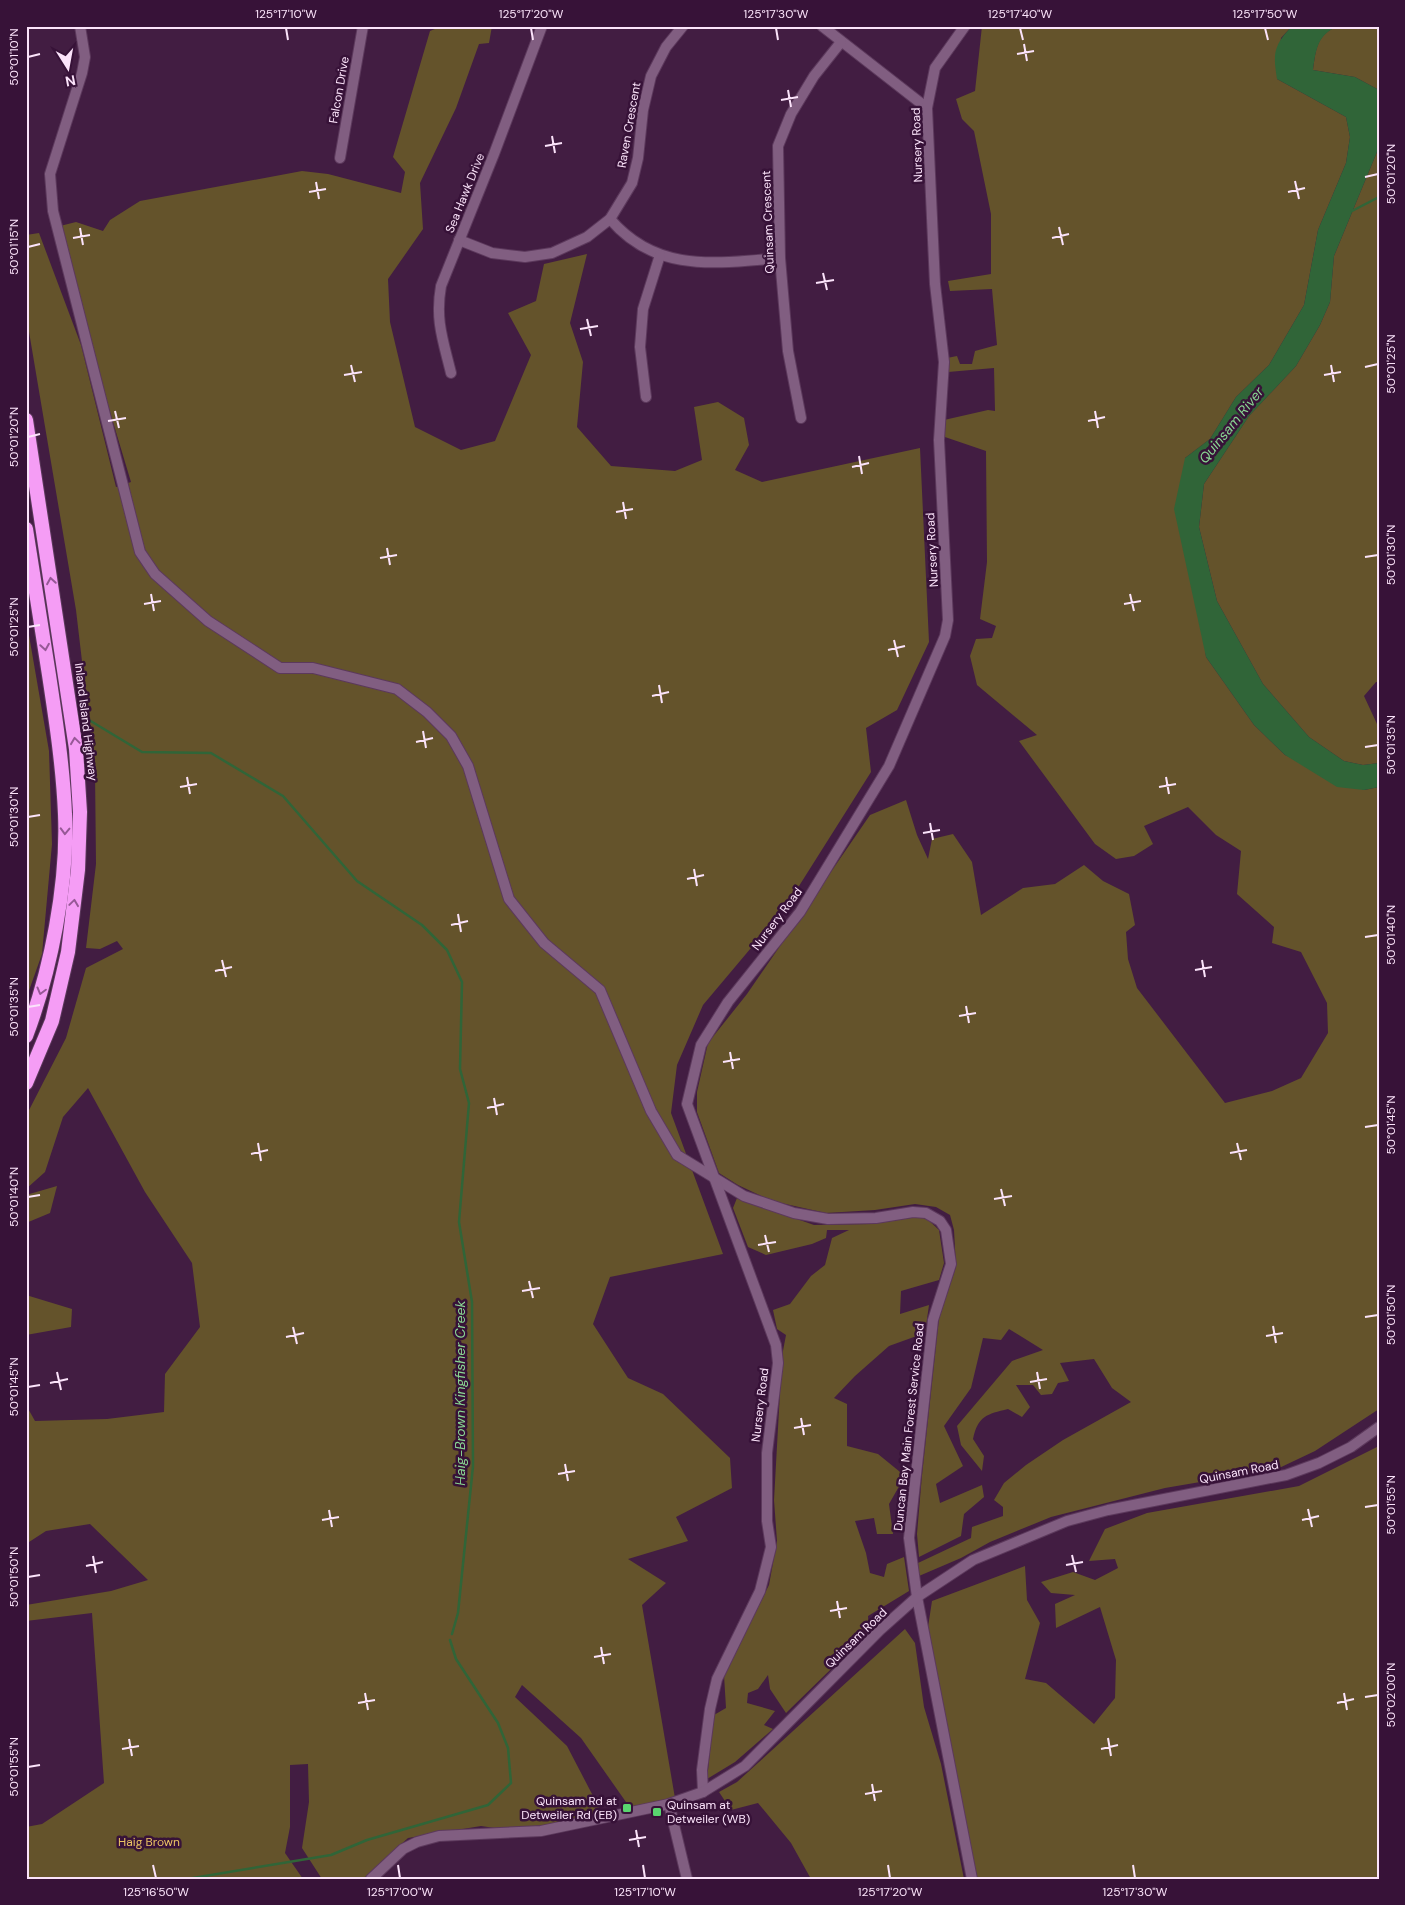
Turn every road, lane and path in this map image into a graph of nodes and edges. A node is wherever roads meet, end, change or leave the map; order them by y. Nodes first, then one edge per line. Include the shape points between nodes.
1 (80, 26) edge
2 (363, 26) edge
3 (542, 26) edge
4 (683, 26) edge
5 (822, 26) edge
6 (965, 26) edge
7 (841, 42) junction
8 (927, 108) junction
9 (340, 158) dead end
10 (610, 219) junction
11 (459, 240) junction
12 (660, 255) junction
13 (780, 258) junction
14 (451, 373) dead end
15 (646, 397) dead end
16 (801, 418) dead end
17 (26, 420) edge
18 (26, 529) edge
19 (26, 1036) edge
20 (26, 1083) edge
21 (716, 1179) junction
22 (1379, 1427) edge
23 (917, 1597) junction
24 (703, 1792) junction
25 (669, 1804) junction
26 (370, 1879) edge
27 (686, 1879) edge
28 (972, 1879) edge

1 - 21 street, Duncan Bay Main Forest Service Road via 85,57 50,174 53,211 140,552 155,574 208,621 280,668 313,668 397,689 451,736 468,766 509,899 544,943 600,990 651,1111 677,1155
2 - 9 street, Falcon Drive
3 - 11 street, Sea Hawk Drive
4 - 10 street, Raven Crescent via 666,47 651,76 632,183
5 - 7 street
6 - 8 street, Nursery Road via 935,68
7 - 8 street
7 - 13 street, Quinsam Crescent via 814,76 791,114 778,146
8 - 21 street, Nursery Road via 935,284 944,362 938,440 948,620 945,636 889,766 800,912 728,1002 701,1045 687,1104
10 - 11 street, Raven Crescent via 587,237 552,253 524,257 492,254
10 - 12 street via 634,240
11 - 14 street, Sea Hawk Drive via 441,286 438,304 438,324
12 - 13 street via 711,264
12 - 15 street via 643,309 640,348
13 - 16 street, Quinsam Crescent via 788,351
20 -> 17 highway, Inland Island Highway via 52,1020 68,952 78,870 80,812 76,749
18 -> 19 highway via 61,752 65,816 63,869 52,948
21 - 23 street, Duncan Bay Main Forest Service Road via 744,1196 794,1213 838,1218 926,1213 940,1221 946,1230 951,1264 933,1320 909,1538
21 - 24 street, Nursery Road via 776,1345 778,1363 768,1453 767,1520 771,1547 760,1591 717,1679 702,1770
22 - 23 street, Quinsam Road via 1319,1463 1286,1475 1067,1521 973,1560
23 - 24 street, Quinsam Road via 880,1630 746,1766
23 - 28 street, Duncan Bay Main Forest Service Road
24 - 25 street, Quinsam Road
25 - 26 street, Quinsam Road via 541,1831 439,1836 403,1849
25 - 27 street

